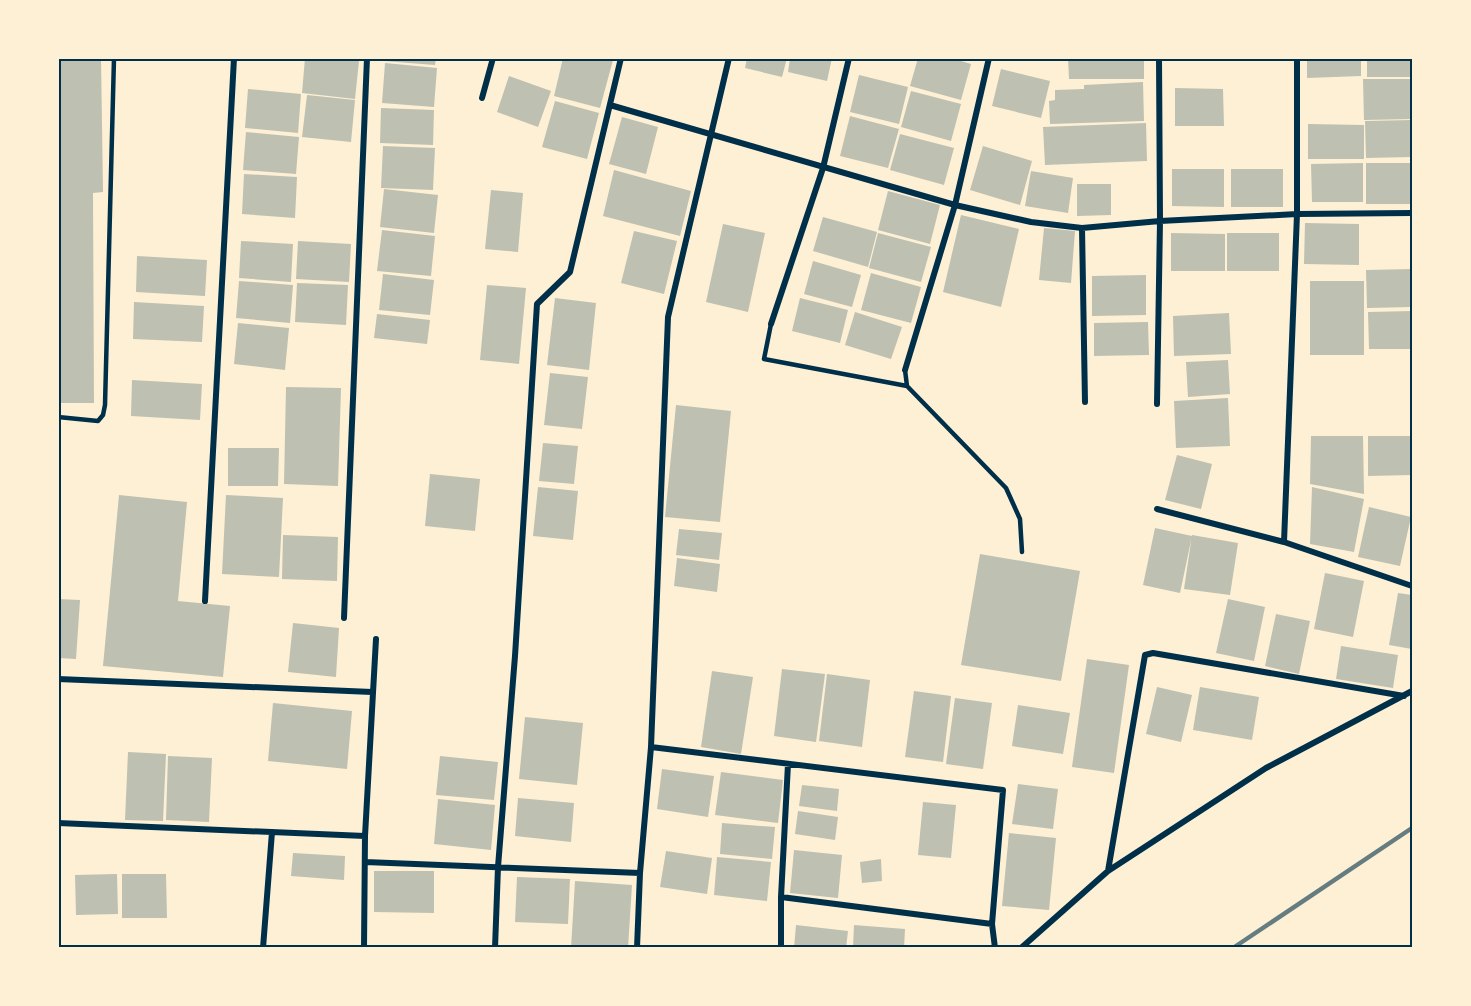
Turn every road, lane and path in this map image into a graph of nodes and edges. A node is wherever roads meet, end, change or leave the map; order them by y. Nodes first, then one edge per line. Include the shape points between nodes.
1 (114, 58) edge
2 (234, 58) edge
3 (367, 58) edge
4 (493, 58) edge
5 (621, 58) edge
6 (729, 58) edge
7 (849, 58) edge
8 (989, 58) edge
9 (1159, 58) edge
10 (1297, 58) edge
11 (482, 98) dead end
12 (610, 105) junction
13 (711, 135) junction
14 (823, 168) junction
15 (955, 205) junction
16 (1413, 213) edge
17 (1297, 214) junction
18 (1160, 221) junction
19 (1082, 228) junction
20 (771, 324) joint
21 (905, 370) joint
22 (907, 386) junction
23 (1085, 402) dead end
24 (1157, 404) dead end
25 (58, 417) edge
26 (1157, 509) dead end
27 (1284, 543) junction
28 (1022, 552) dead end
29 (1413, 586) edge
30 (205, 601) dead end
31 (344, 618) dead end
32 (376, 639) dead end
33 (58, 679) edge
34 (372, 692) junction
35 (1413, 692) edge
36 (1404, 696) junction
37 (651, 747) junction
38 (788, 764) junction
39 (58, 823) edge
40 (272, 832) junction
41 (365, 836) junction
42 (364, 862) junction
43 (498, 867) junction
44 (1108, 872) junction
45 (640, 873) junction
46 (781, 897) junction
47 (992, 924) junction
48 (263, 948) edge
49 (364, 948) edge
50 (495, 948) edge
51 (637, 948) edge
52 (781, 948) edge
53 (995, 948) edge
54 (1021, 948) edge

1 - 25 lane via 105,405 103,415 91,422
2 - 30 street
3 - 31 street
4 - 11 street
5 - 12 street
6 - 13 street
7 - 14 street
8 - 15 street
9 - 18 street
10 - 17 street
12 - 13 street
12 - 43 street via 570,272 537,304
13 - 14 street
13 - 37 street via 668,317
14 - 15 street
14 - 20 street
15 - 19 street via 1031,222
15 - 21 street
16 - 17 street
17 - 18 street
17 - 27 street
18 - 19 street
18 - 24 street
19 - 23 street
20 - 22 lane via 764,359
21 - 22 lane
22 - 28 lane via 1006,488 1020,519
26 - 27 street
27 - 29 street
32 - 34 street
33 - 34 street
34 - 41 street
35 - 36 street
36 - 44 street via 1266,768
36 - 44 street via 1153,653 1145,655
37 - 38 street
37 - 45 street
38 - 46 street
38 - 47 street via 1003,790
39 - 40 street
40 - 41 street
40 - 48 street
41 - 42 street
42 - 43 street
42 - 49 street
43 - 45 street
43 - 50 street
44 - 54 street
45 - 51 street
46 - 47 street
46 - 52 street
47 - 53 street

